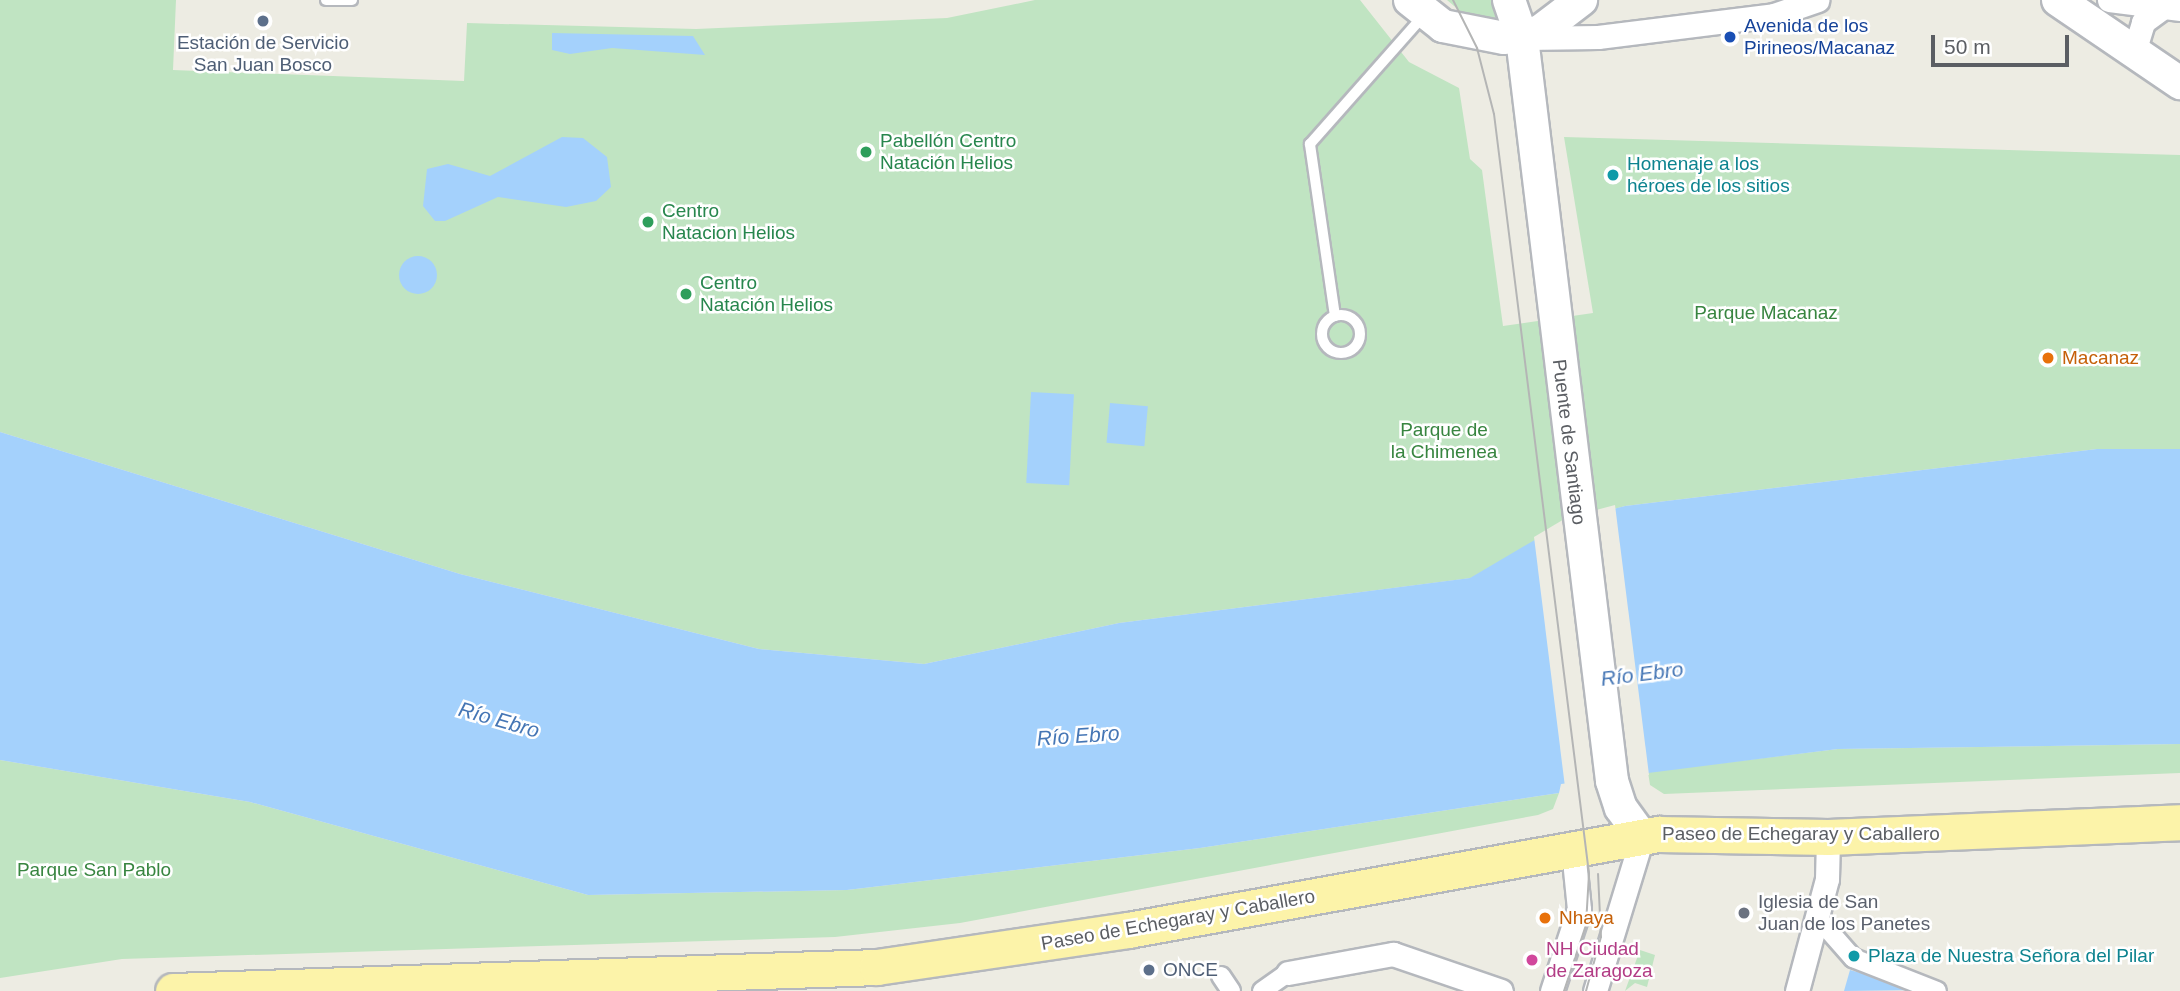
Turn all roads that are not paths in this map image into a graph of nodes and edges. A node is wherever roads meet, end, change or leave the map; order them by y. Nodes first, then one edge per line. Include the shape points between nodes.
1 (326, 0) edge
2 (352, 0) edge
3 (1509, 0) edge
4 (1529, 0) edge
5 (1581, 0) edge
6 (1818, 0) edge
7 (2058, 0) edge
8 (2111, 1) edge
9 (1418, 7) edge
10 (2171, 9) edge
11 (1522, 38) junction
12 (2134, 52) junction
13 (2180, 83) edge
14 (1335, 316) dead end
15 (2180, 822) edge
16 (1642, 837) junction
17 (1828, 837) junction
18 (1573, 850) junction
19 (1817, 917) junction
20 (1288, 973) joint
21 (554, 985) edge
22 (173, 991) edge
23 (1262, 991) edge
24 (1501, 991) edge
25 (1552, 991) edge
26 (1595, 991) edge
27 (1797, 991) edge
28 (1937, 991) edge

1 - 2 lane
3 - 11 main road
4 - 11 main road
5 - 11 main road via 1560,20
6 - 11 street via 1774,15 1598,37
7 - 12 main road
8 - 10 street
9 - 11 main road via 1472,36
9 - 14 lane via 1310,144
10 - 12 street via 2143,22
11 - 16 main road, Puente de Santiago via 1612,780 1621,808
12 - 13 main road
15 - 17 main road, Paseo de Echegaray y Caballero
16 - 17 main road, Paseo de Echegaray y Caballero
16 - 18 main road, Paseo de Echegaray y Caballero
16 - 26 street
17 - 19 street via 1827,879
18 - 21 main road, Paseo de Echegaray y Caballero via 942,960
18 - 25 street via 1579,909
19 - 27 street
19 - 28 street via 1853,958
20 - 23 street
20 - 24 street via 1393,954
21 - 22 main road, Paseo de Echegaray y Caballero

